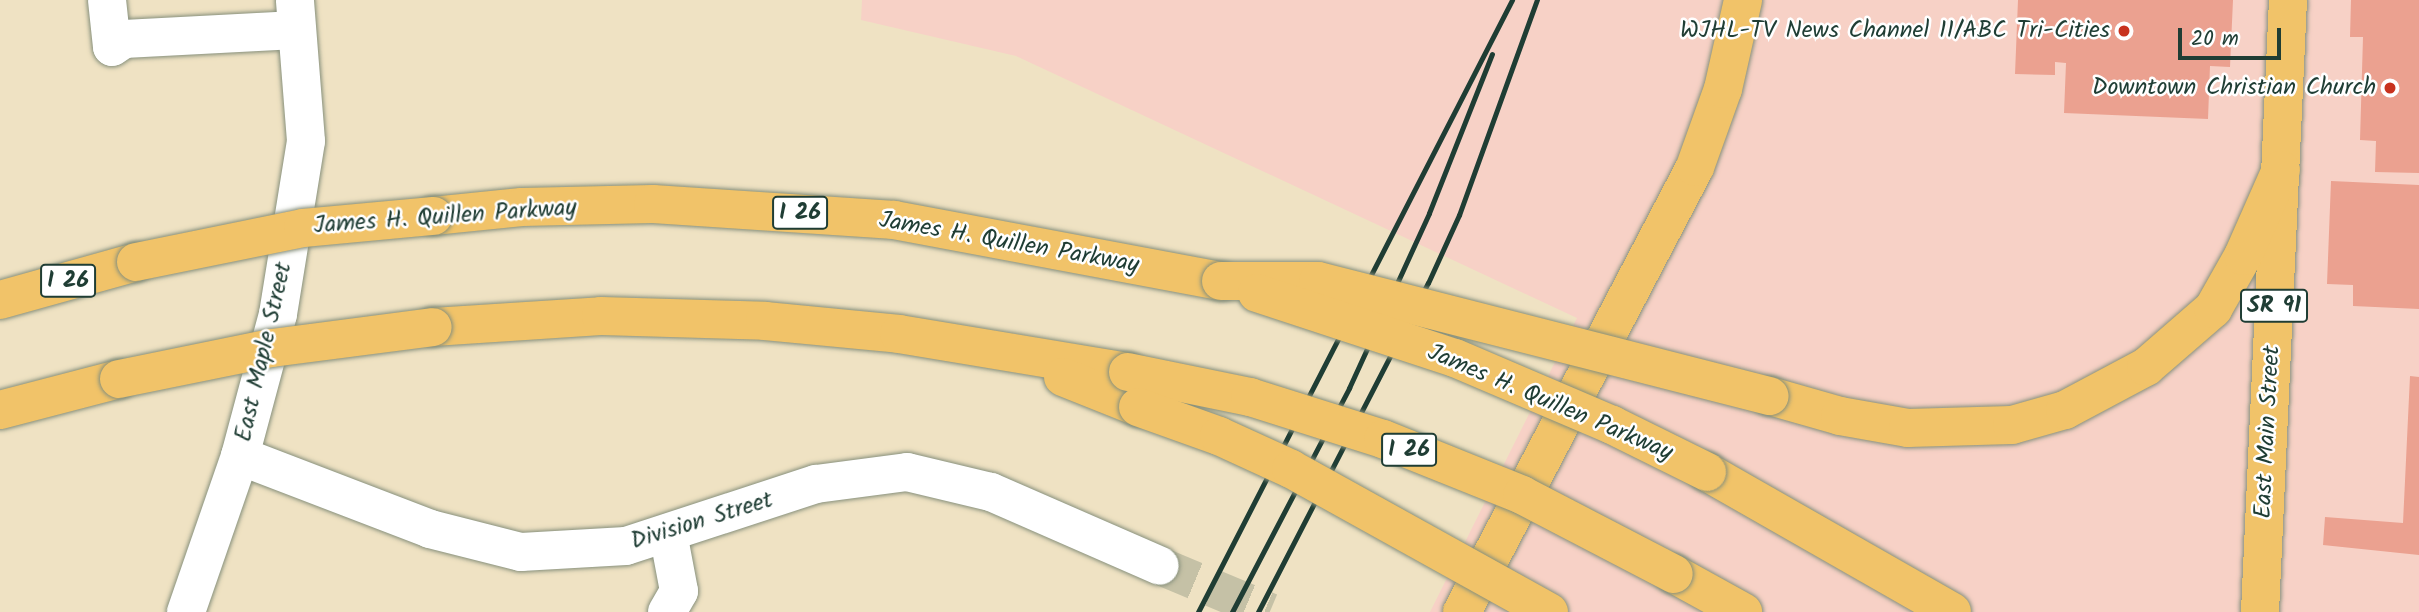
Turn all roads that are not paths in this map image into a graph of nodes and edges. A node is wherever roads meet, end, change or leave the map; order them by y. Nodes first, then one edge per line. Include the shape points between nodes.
1 (107, 0) edge
2 (1743, 0) edge
3 (2288, 0) edge
4 (296, 15) edge
5 (2281, 170) junction
6 (1221, 281) junction
7 (0, 300) edge
8 (1133, 389) junction
9 (0, 410) edge
10 (240, 456) junction
11 (668, 533) junction
12 (1160, 566) tunnel mouth
13 (186, 612) edge
14 (667, 612) edge
15 (1462, 612) edge
16 (1549, 612) edge
17 (1743, 612) edge
18 (1952, 612) edge
19 (2260, 612) edge

1 - 4 street via 112,47 124,39
2 - 15 main road via 1723,89 1695,167
3 - 5 main road, East Main Street / SR 91
4 - 10 street, East Maple Street via 306,141 278,314
5 - 6 main road, bridge via 2243,256 2213,309 2146,367 2085,401 2012,425 1908,428 1840,416 1318,281
5 - 19 main road, East Main Street / SR 91
6 - 7 main road, James H. Quillen Parkway / I 26, bridge via 894,220 653,204 522,207 303,228 136,262
6 - 18 main road, James H. Quillen Parkway / I 26, bridge via 1455,358 1612,425 1707,472
8 - 9 main road, bridge via 989,347 779,322 671,317 433,327 272,348 119,379
8 - 16 main road, bridge
8 - 17 main road, I 26, bridge via 1250,397 1383,439 1522,495
10 - 11 street, Division Street via 430,529 521,552 625,546
10 - 13 street, East Maple Street
11 - 12 street, Division Street via 816,484 907,472 991,492
11 - 14 street via 678,591

